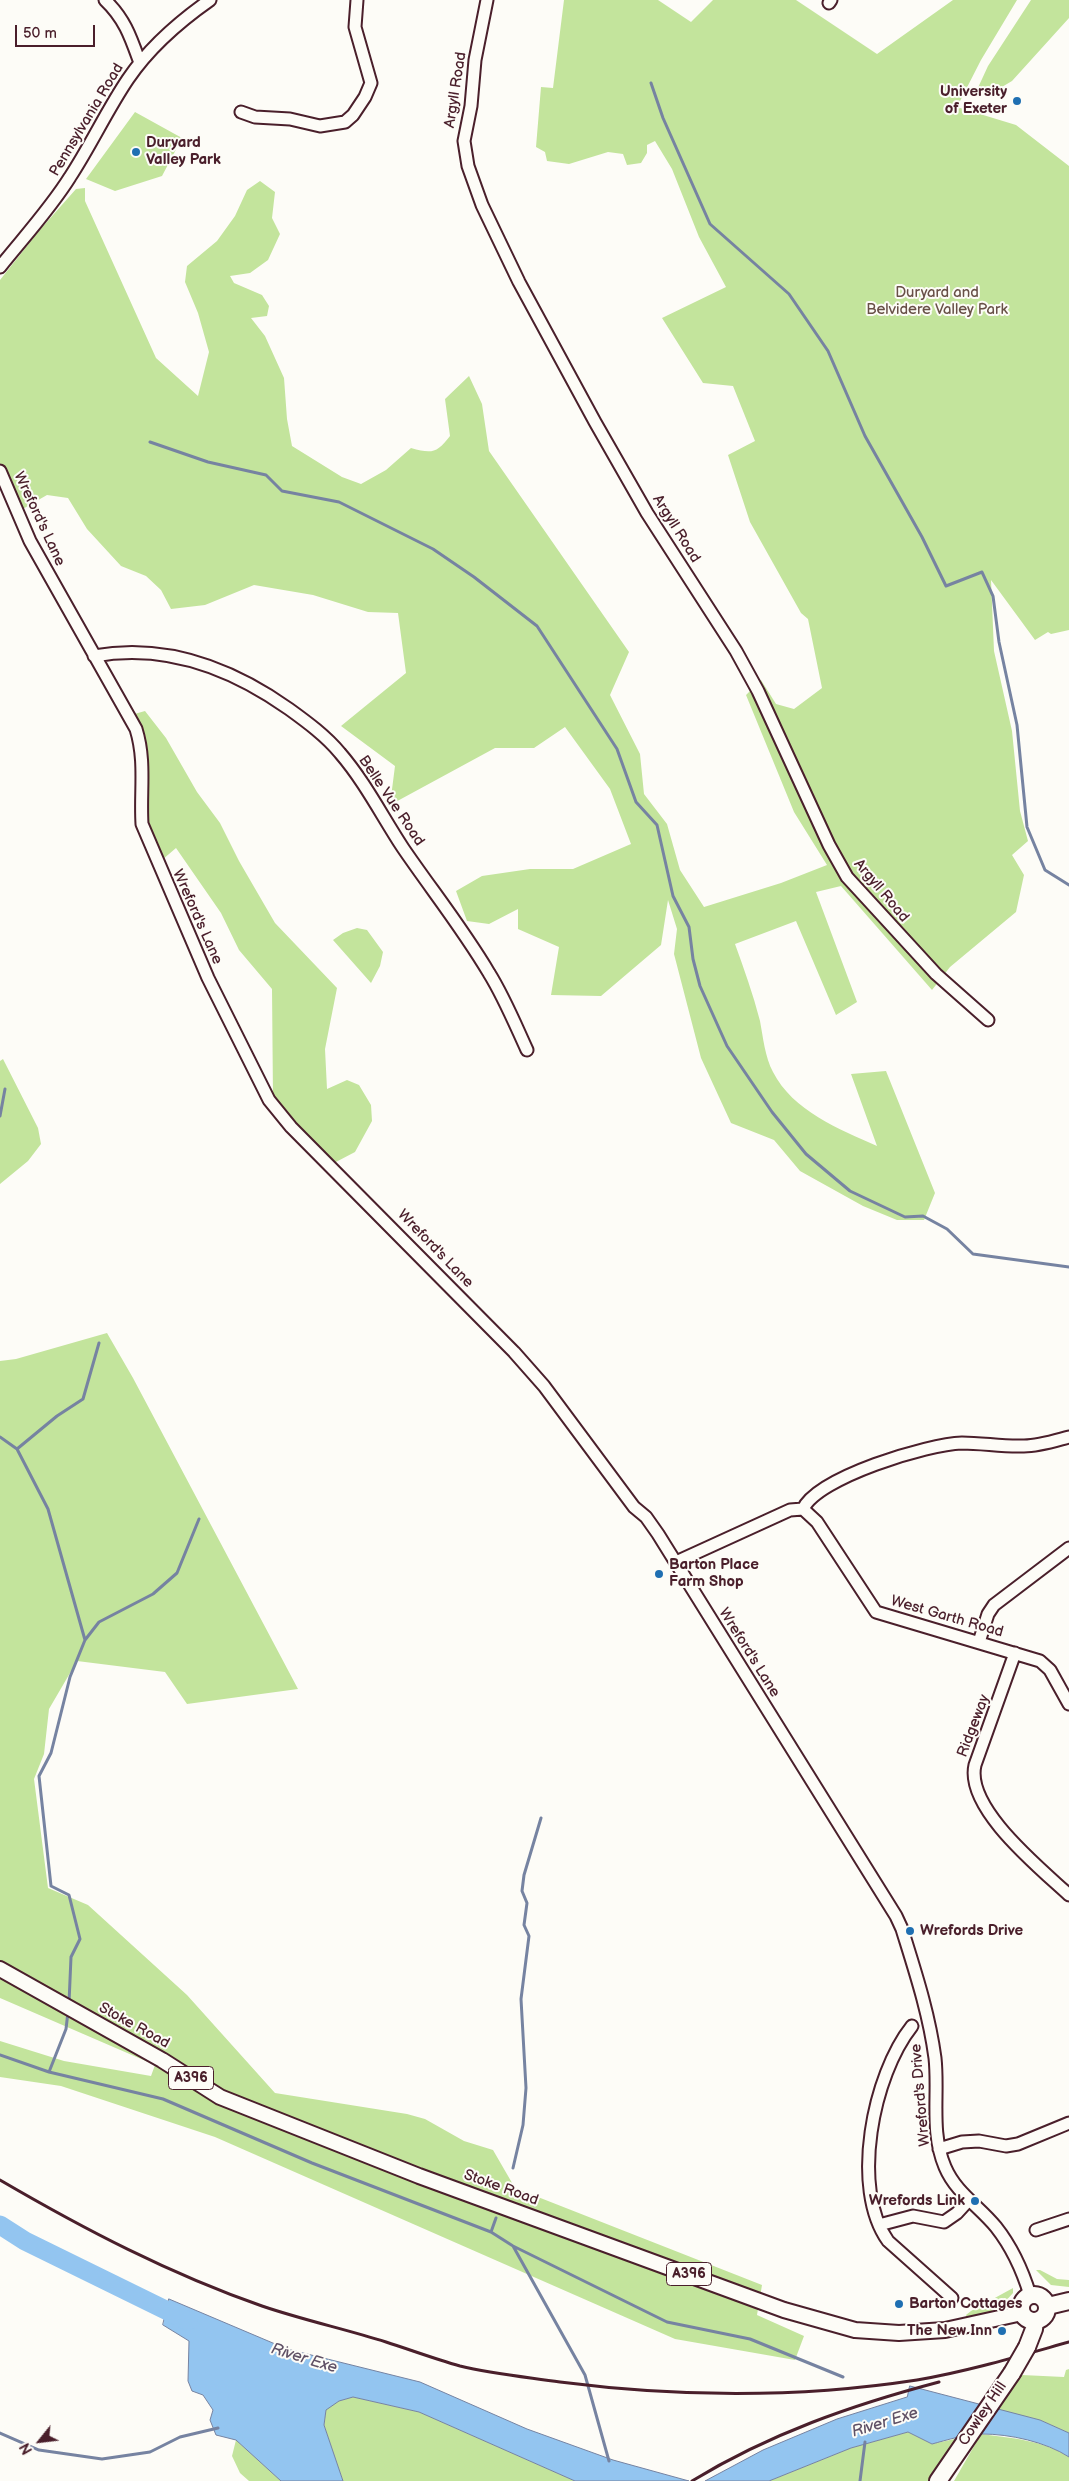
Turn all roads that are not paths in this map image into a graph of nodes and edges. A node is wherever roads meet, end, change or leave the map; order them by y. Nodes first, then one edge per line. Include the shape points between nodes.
1 (106, 0) edge
2 (210, 0) edge
3 (357, 0) edge
4 (486, 0) edge
5 (140, 63) junction
6 (242, 112) dead end
7 (0, 267) edge
8 (0, 470) edge
9 (94, 656) junction
10 (988, 1020) dead end
11 (527, 1050) dead end
12 (1069, 1437) edge
13 (803, 1509) junction
14 (1069, 1548) edge
15 (676, 1562) junction
16 (979, 1642) junction
17 (1016, 1653) junction
18 (1065, 1688) edge
19 (1069, 1704) edge
20 (1069, 1895) edge
21 (0, 1969) edge
22 (928, 2015) joint
23 (912, 2026) dead end
24 (1069, 2123) edge
25 (940, 2149) junction
26 (968, 2201) junction
27 (1069, 2219) edge
28 (879, 2225) junction
29 (1036, 2230) dead end
30 (1030, 2295) junction
31 (952, 2298) dead end
32 (1069, 2300) edge
33 (1048, 2306) junction
34 (1028, 2317) junction
35 (938, 2481) edge

1 - 5 street via 128,26
2 - 5 street, Pennsylvania Road via 166,36
3 - 6 street via 355,27 371,83 353,115 345,122 320,126 290,119 255,118
4 - 10 street, Argyll Road via 464,141 468,166 482,204 519,282 647,512 758,690 828,845 846,877 936,974
5 - 7 street, Pennsylvania Road via 127,79 55,201
8 - 9 street, Wreford's Lane via 30,542
9 - 11 street, Belle Vue Road via 116,652 166,654 205,664 252,685 322,735 366,785 403,847 488,972
9 - 15 street, Wreford's Lane via 136,729 141,746 144,767 142,824 151,850 208,978 269,1100 291,1127 544,1386
12 - 13 street via 1022,1446 962,1443 936,1447 864,1470 814,1494
13 - 15 street via 790,1510
13 - 16 street, West Garth Road via 817,1522 876,1612
14 - 16 street via 994,1604
15 - 22 street, Wreford's Lane via 896,1916
16 - 17 street, West Garth Road
17 - 18 street, West Garth Road via 1045,1664
17 - 20 street, Ridgeway via 975,1765 973,1784 1013,1844
18 - 19 street, West Garth Road
21 - 34 main road, Stoke Road / A396 via 162,2060 220,2097 419,2176 784,2310 855,2330 899,2333 945,2330
22 - 25 street, Wreford's Drive via 936,2075 936,2126
23 - 28 street via 883,2080 874,2119 870,2158 871,2201
24 - 25 street via 1018,2144 962,2142
25 - 26 street, Wreford's Drive via 949,2176
26 - 28 street via 944,2222 913,2216
26 - 30 street, Wreford's Drive via 996,2227
27 - 29 street
28 - 31 street via 888,2241
30 - 33 highway via 1041,2296
30 - 34 highway via 1023,2300
32 - 33 highway
33 - 34 highway via 1043,2318
34 - 35 highway, Cowley Hill, bridge via 1034,2329 1026,2347

